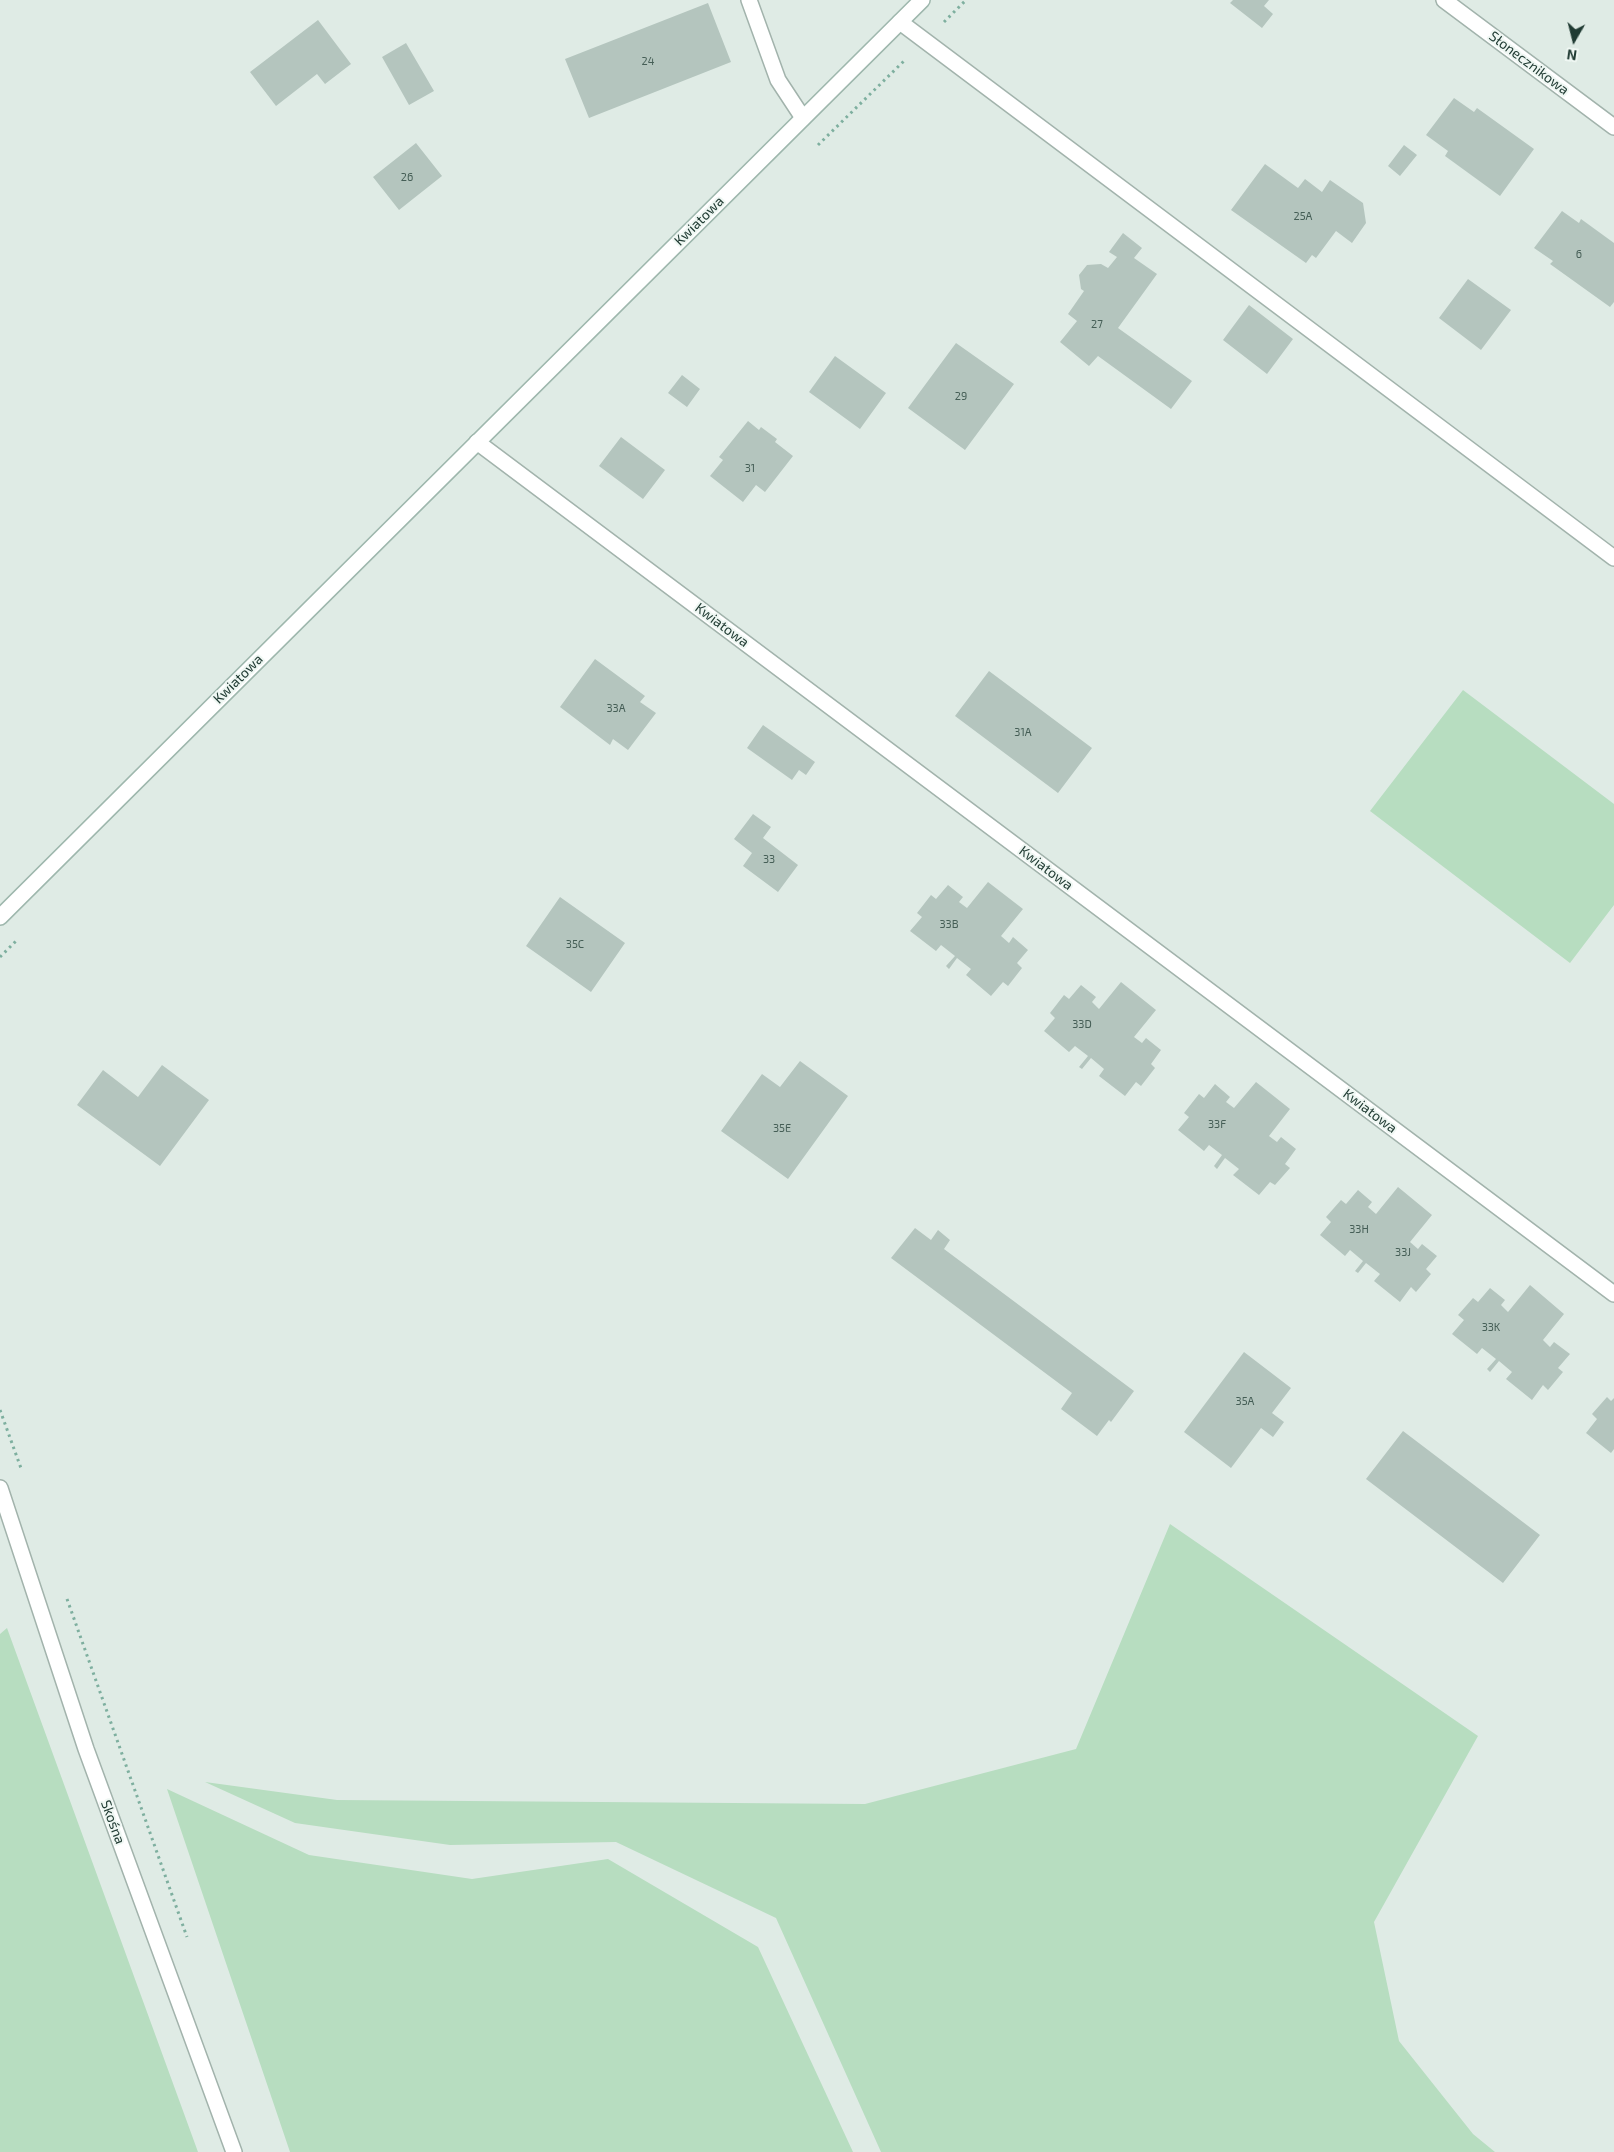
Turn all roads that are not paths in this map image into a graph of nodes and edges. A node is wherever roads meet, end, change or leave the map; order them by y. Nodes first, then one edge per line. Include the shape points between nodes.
1 (749, 0) edge
2 (922, 0) edge
3 (1444, 0) edge
4 (900, 22) junction
5 (803, 118) junction
6 (1614, 127) edge
7 (477, 442) junction
8 (1614, 558) edge
9 (0, 917) edge
10 (1614, 1294) edge
11 (0, 1488) edge
12 (234, 2152) edge

1 - 5 street via 778,80
2 - 4 street, Kwiatowa
3 - 6 street, Słonecznikowa
4 - 5 street, Kwiatowa
4 - 8 street
5 - 7 street, Kwiatowa
7 - 9 street, Kwiatowa
7 - 10 street, Kwiatowa
11 - 12 street, Skośna via 86,1749

